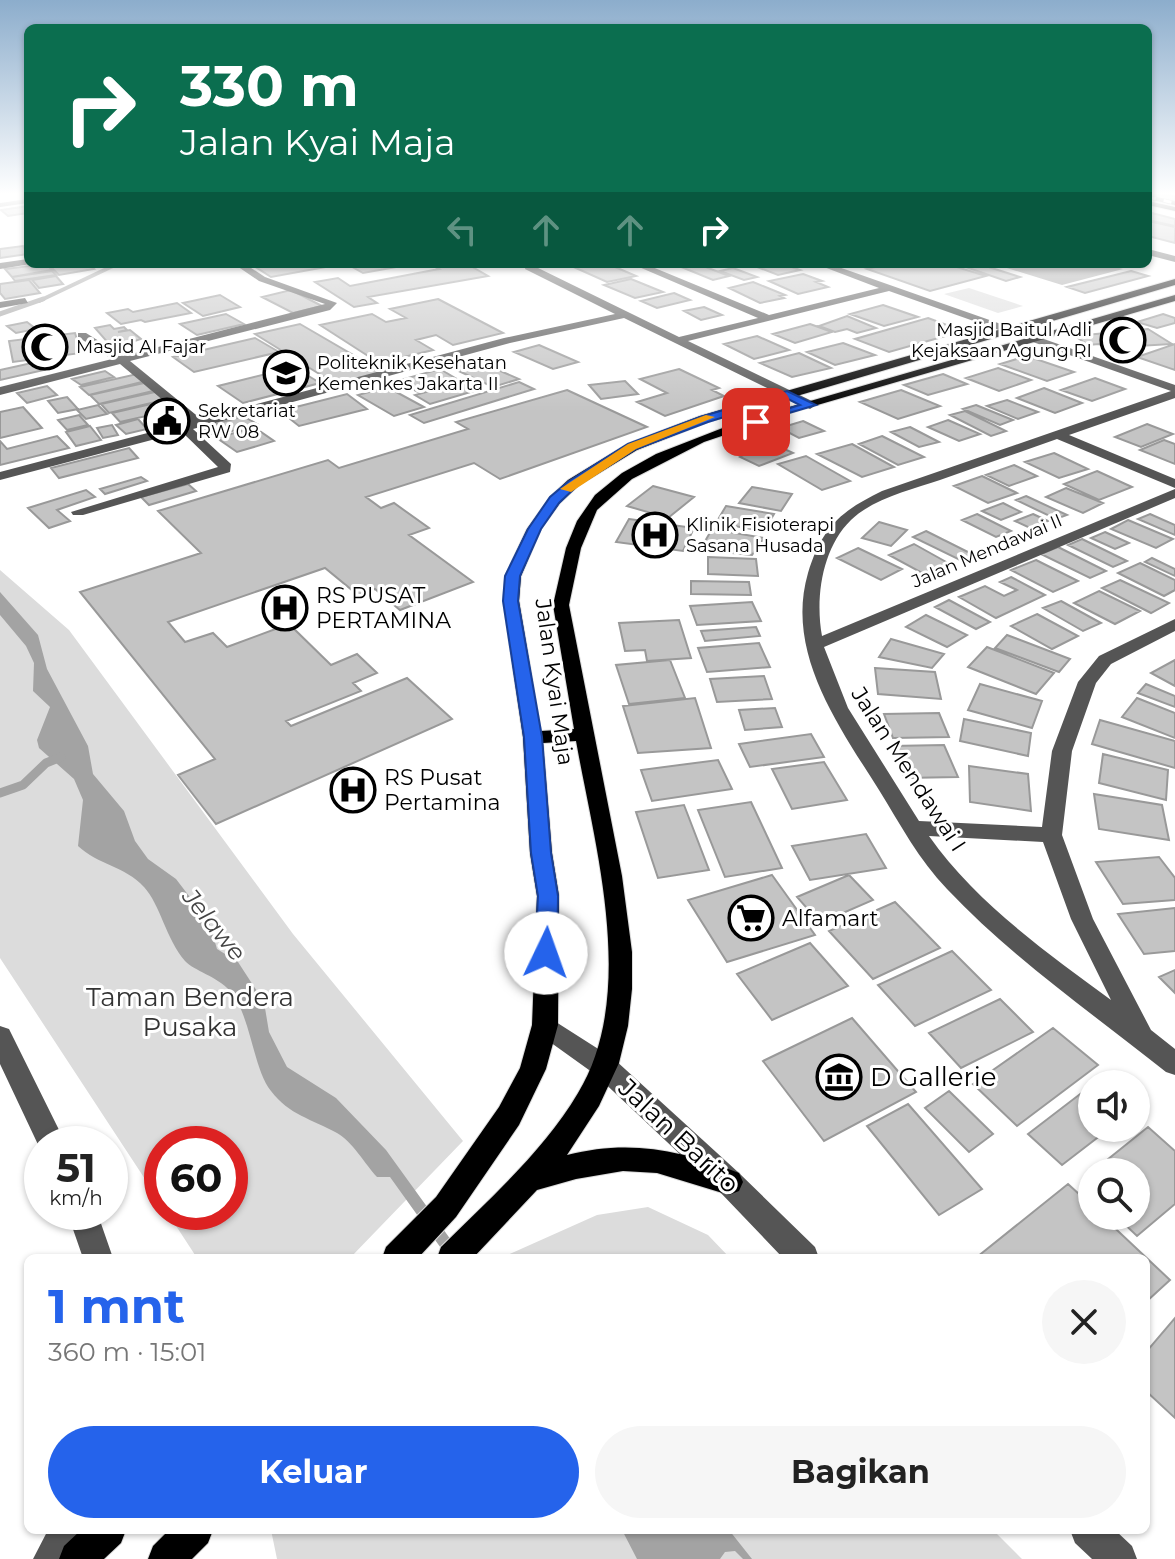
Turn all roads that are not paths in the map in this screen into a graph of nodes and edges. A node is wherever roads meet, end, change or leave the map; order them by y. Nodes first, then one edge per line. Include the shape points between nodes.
1 (245, 268) edge
2 (530, 268) edge
3 (647, 268) edge
4 (833, 268) edge
5 (854, 268) edge
6 (1175, 282) edge
7 (892, 287) junction
8 (1175, 298) edge
9 (25, 301) dead end
10 (0, 305) edge
11 (618, 313) junction
12 (767, 318) junction
13 (1013, 329) junction
14 (82, 335) dead end
15 (1040, 338) junction
16 (676, 341) junction
17 (123, 361) junction
18 (1175, 382) edge
19 (0, 391) edge
20 (1175, 392) edge
21 (787, 394) junction
22 (810, 405) junction
23 (198, 423) junction
24 (184, 427) junction
25 (1060, 436) junction
26 (2, 476) edge
27 (1175, 484) edge
28 (1175, 493) edge
29 (78, 512) dead end
30 (1175, 624) edge
31 (814, 645) junction
32 (585, 735) junction
33 (533, 737) junction
34 (914, 828) junction
35 (1051, 835) junction
36 (545, 1025) junction
37 (0, 1037) edge
38 (1141, 1037) junction
39 (1175, 1064) edge
40 (605, 1067) junction
41 (43, 1126) edge
42 (524, 1181) junction
43 (729, 1182) junction
44 (88, 1230) edge
45 (462, 1248) edge
46 (405, 1249) edge
47 (97, 1254) edge
48 (800, 1254) edge
49 (67, 1534) edge
50 (104, 1534) edge
51 (191, 1534) edge
52 (1092, 1534) edge
53 (51, 1559) edge
54 (77, 1559) edge
55 (166, 1559) edge
56 (1119, 1559) edge

1 - 17 street via 331,305
2 - 11 street
3 - 12 street
4 - 7 street
5 - 7 street
6 - 13 main road, Jalan Kyai Maja
7 - 12 street
7 - 13 street
8 - 15 main road, Jalan Kyai Maja
9 - 10 street
11 - 16 street
11 - 23 street
12 - 16 street
13 - 15 street
13 - 21 main road, Jalan Kyai Maja
14 - 17 street
15 - 18 street
15 - 20 street
15 - 22 main road, Jalan Kyai Maja
16 - 21 street
17 - 19 street
17 - 23 street
20 - 25 street, Jalan Mendawai I
21 - 22 street
21 - 33 main road, Jalan Kyai Maja via 632,447 555,500 534,529 513,576 511,601
22 - 32 main road, Jalan Kyai Maja via 657,459 597,501 572,552 561,605
23 - 24 street
24 - 26 street
24 - 29 street via 225,469
25 - 27 street
25 - 31 street, Jalan Mendawai I via 887,494 853,511 830,535 817,565 810,599
28 - 31 street, Jalan Mendawai II
30 - 35 street via 1105,660 1087,682 1062,751
31 - 34 street, Jalan Mendawai I via 843,718
32 - 33 main road
32 - 40 main road, Jalan Kyai Maja via 621,933 618,1019
33 - 36 main road, Jalan Kyai Maja via 548,896
34 - 35 street
34 - 38 street, Jalan Mendawai I via 956,885 997,923
35 - 38 street via 1082,919
36 - 40 street, Jalan Barito
36 - 46 main road, Jalan Kyai Maja via 533,1069 509,1116 446,1207
37 - 41 street
38 - 39 street, Jalan Mendawai I
40 - 42 main road, Jalan Kyai Maja via 590,1099
40 - 43 street, Jalan Barito
42 - 43 main road via 572,1164 616,1158 659,1160
42 - 45 main road, Jalan Kyai Maja
43 - 48 street, Jalan Barito
44 - 47 street
49 - 53 street
50 - 54 main road
51 - 55 main road
52 - 56 street

